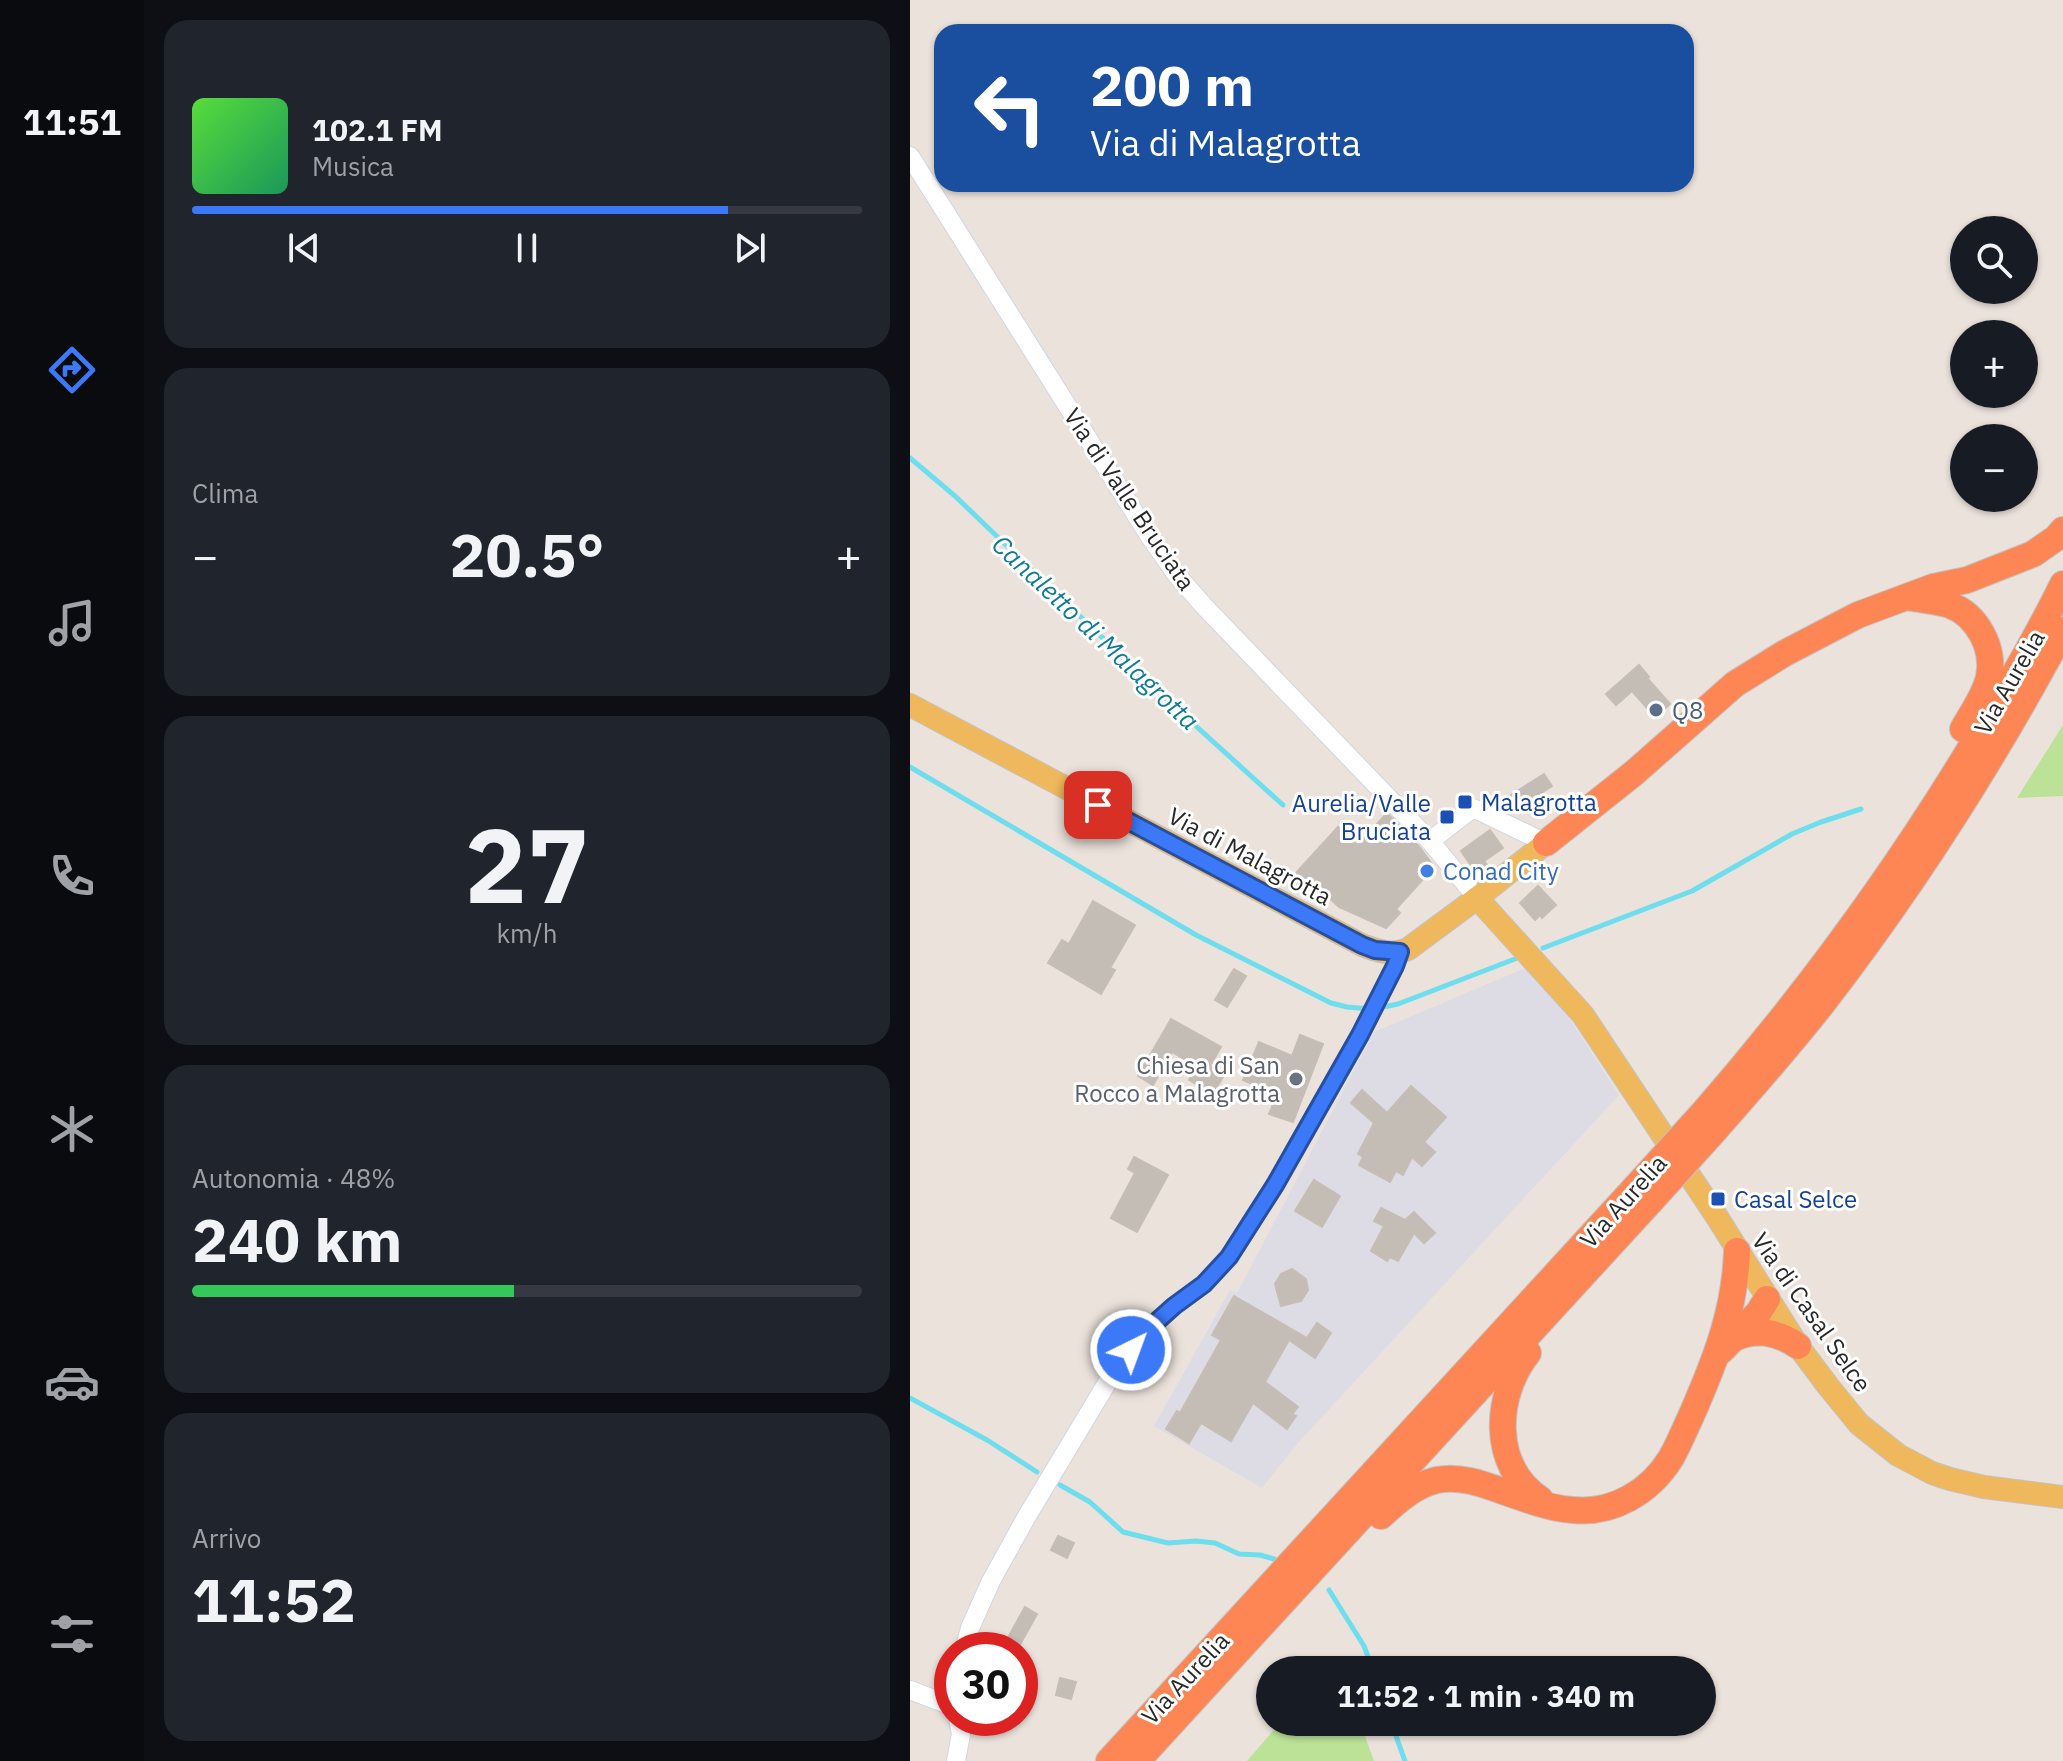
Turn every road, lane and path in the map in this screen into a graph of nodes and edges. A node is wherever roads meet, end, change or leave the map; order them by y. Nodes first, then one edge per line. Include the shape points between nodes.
1 (910, 156) edge
2 (2063, 530) edge
3 (2063, 584) edge
4 (1904, 597) junction
5 (2063, 630) edge
6 (910, 705) edge
7 (1430, 841) junction
8 (1546, 843) junction
9 (1889, 876) junction
10 (1477, 898) junction
11 (1400, 952) junction
12 (1710, 1121) junction
13 (1642, 1196) junction
14 (1737, 1251) junction
15 (1767, 1299) junction
16 (1725, 1338) junction
17 (1798, 1346) junction
18 (2063, 1497) edge
19 (1550, 1505) junction
20 (1318, 1564) junction
21 (969, 1632) edge
22 (1241, 1632) junction
23 (910, 1690) edge
24 (934, 1699) edge
25 (961, 1736) edge
26 (956, 1761) edge
27 (1109, 1761) edge
28 (1137, 1761) edge

1 - 7 street, Via di Valle Bruciata via 1176,574
2 - 4 highway via 2033,554
3 - 9 highway, Via Aurelia via 1996,706
4 - 8 highway via 1858,615 1735,684
4 - 9 highway via 1950,605 1968,615 1988,647 1990,665 1978,701 1920,806
5 - 12 highway, Via Aurelia via 1962,804 1903,893 1826,999
6 - 11 main road, Via di Malagrotta via 1362,945
7 - 8 street via 1473,808
7 - 10 street, Via di Valle Bruciata
8 - 10 main road
9 - 12 highway, Via Aurelia
10 - 11 main road
10 - 14 main road, Via di Casal Selce via 1583,1015
11 - 21 street via 1275,1185 1229,1257 1145,1332 1116,1368 1027,1516
12 - 13 highway, Via Aurelia, bridge
13 - 19 highway via 1619,1252 1529,1352 1510,1382 1503,1425 1509,1459 1528,1491
13 - 20 highway, Via Aurelia
13 - 22 highway, Via Aurelia via 1324,1527
14 - 15 main road, Via di Casal Selce
14 - 16 highway
15 - 16 highway via 1748,1303
15 - 17 main road, Via di Casal Selce
16 - 17 highway via 1765,1331
16 - 19 highway via 1673,1454 1647,1486 1600,1509
17 - 18 main road, Via di Casal Selce via 1859,1424 1898,1455 1964,1483
19 - 20 highway via 1466,1481 1426,1483
20 - 22 highway, Via Aurelia
22 - 27 highway, Via Aurelia
22 - 28 highway, Via Aurelia
23 - 24 street
25 - 26 street

